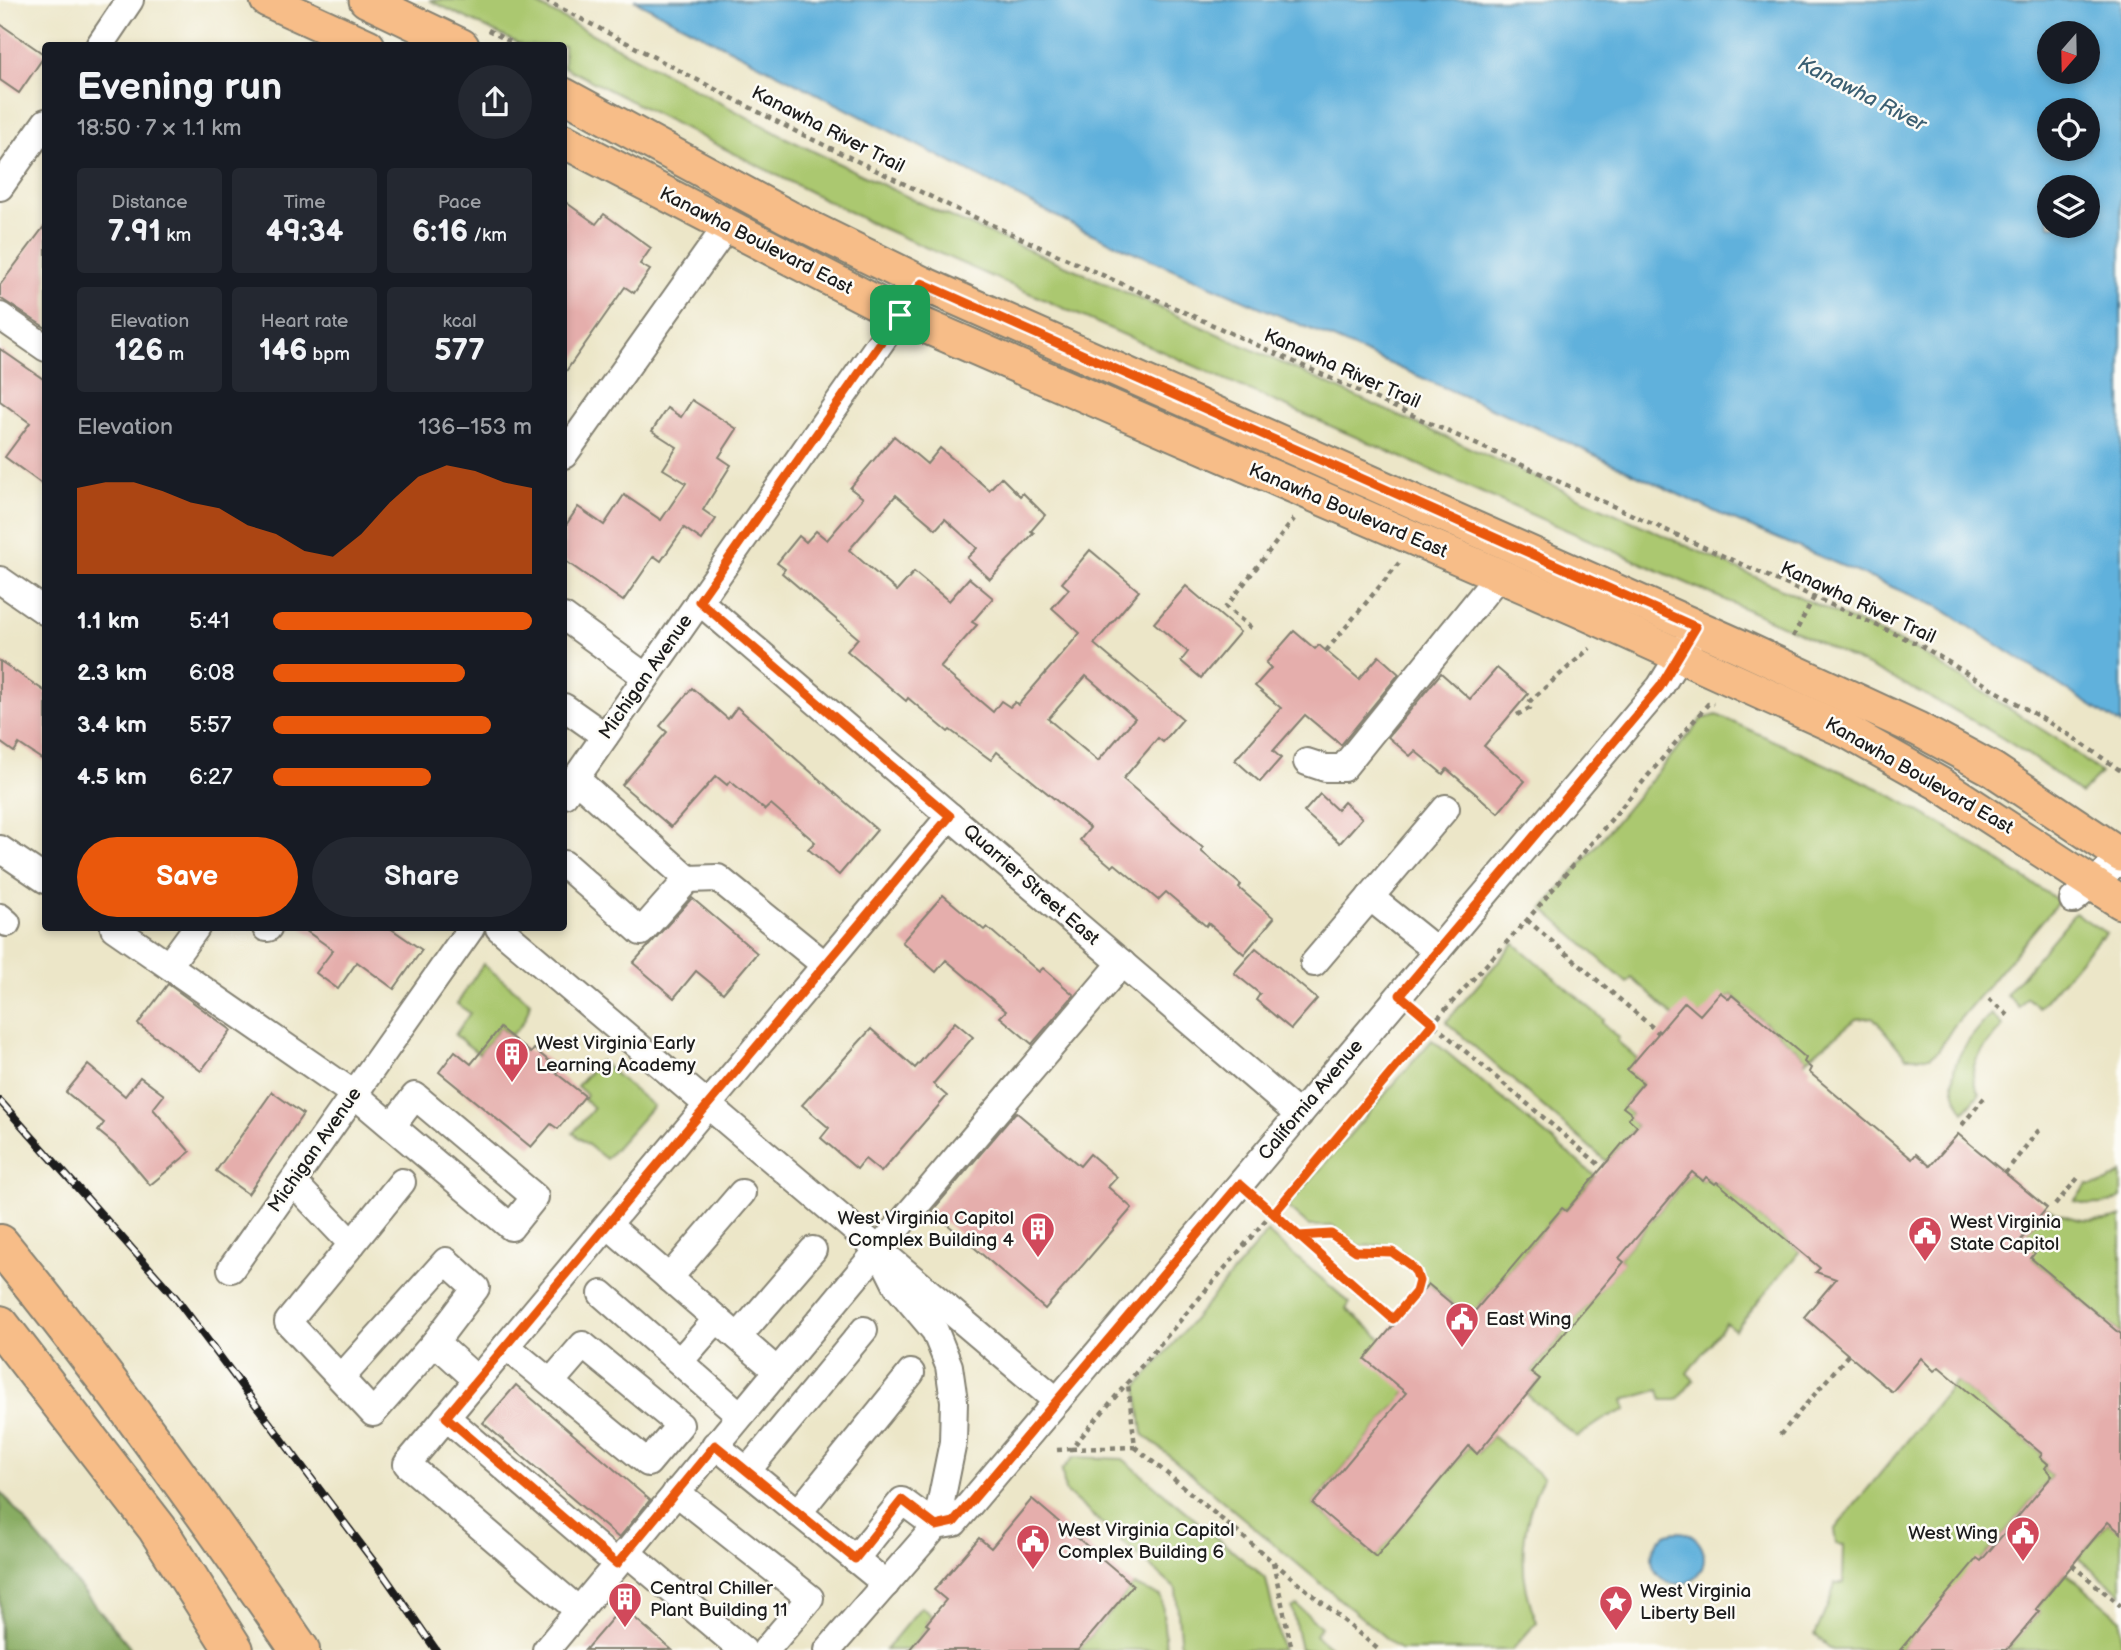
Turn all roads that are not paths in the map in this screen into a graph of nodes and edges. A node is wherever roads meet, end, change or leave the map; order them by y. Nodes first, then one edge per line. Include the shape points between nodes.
1 (130, 0) edge
2 (267, 0) edge
3 (366, 0) edge
4 (102, 42) edge
5 (359, 42) edge
6 (454, 42) edge
7 (567, 97) edge
8 (42, 127) edge
9 (567, 143) edge
10 (3, 178) edge
11 (727, 226) junction
12 (922, 283) junction
13 (900, 315) junction
14 (0, 316) edge
15 (42, 345) edge
16 (567, 451) edge
17 (1499, 575) junction
18 (0, 580) edge
19 (699, 601) junction
20 (42, 609) edge
21 (567, 619) edge
22 (1688, 641) junction
23 (646, 677) junction
24 (567, 709) edge
25 (605, 736) junction
26 (1307, 762) dead end
27 (569, 787) edge
28 (1446, 808) dead end
29 (950, 816) junction
30 (0, 849) edge
31 (2121, 857) edge
32 (567, 867) edge
33 (42, 877) edge
34 (688, 879) junction
35 (2083, 892) junction
36 (1370, 897) junction
37 (2121, 902) edge
38 (118, 931) edge
39 (194, 931) edge
40 (469, 931) edge
41 (503, 931) edge
42 (1437, 951) junction
43 (1122, 963) junction
44 (1314, 963) dead end
45 (169, 965) junction
46 (825, 965) junction
47 (354, 1094) junction
48 (708, 1105) junction
49 (1299, 1115) junction
50 (392, 1126) junction
51 (293, 1182) junction
52 (402, 1182) dead end
53 (742, 1193) dead end
54 (608, 1225) junction
55 (0, 1244) edge
56 (352, 1244) junction
57 (879, 1249) junction
58 (813, 1250) dead end
59 (231, 1269) dead end
60 (669, 1278) junction
61 (602, 1294) dead end
62 (717, 1319) junction
63 (0, 1325) edge
64 (864, 1330) dead end
65 (738, 1337) junction
66 (435, 1342) junction
67 (506, 1346) junction
68 (680, 1361) junction
69 (777, 1371) junction
70 (911, 1373) dead end
71 (341, 1378) junction
72 (477, 1380) junction
73 (551, 1382) junction
74 (1057, 1401) junction
75 (740, 1415) junction
76 (446, 1417) junction
77 (715, 1445) junction
78 (747, 1471) junction
79 (676, 1492) junction
80 (798, 1513) junction
81 (936, 1526) junction
82 (622, 1558) junction
83 (855, 1559) junction
84 (886, 1584) junction
85 (578, 1611) junction
86 (234, 1650) edge
87 (300, 1650) edge
88 (545, 1650) edge
89 (743, 1650) edge
90 (766, 1650) edge
91 (828, 1650) edge

1 - 4 street
2 - 5 main road
3 - 6 main road
7 - 12 main road, Kanawha Boulevard East via 788,217
8 - 10 street
9 - 11 main road, Kanawha Boulevard East
11 - 13 main road, Kanawha Boulevard East
11 - 16 street
12 - 13 street, Michigan Avenue
12 - 22 main road, Kanawha Boulevard East
13 - 17 main road, Kanawha Boulevard East
13 - 19 street, Michigan Avenue
14 - 15 street
17 - 22 main road, Kanawha Boulevard East
17 - 26 street via 1343,768
18 - 20 street
19 - 23 street, Michigan Avenue
19 - 29 street, Quarrier Street East
21 - 23 street
22 - 31 main road, Kanawha Boulevard East via 1857,701 1992,769
22 - 35 main road, Kanawha Boulevard East via 1940,784
22 - 42 street, California Avenue via 1660,687
23 - 25 street, Michigan Avenue
24 - 25 street
25 - 27 street, Michigan Avenue
27 - 34 street
28 - 36 street
29 - 43 street, Quarrier Street East
29 - 46 street
30 - 33 street
31 - 35 street
32 - 34 street via 642,932
34 - 46 street via 718,878
35 - 37 main road, Kanawha Boulevard East
36 - 42 street
36 - 44 street
38 - 45 street
39 - 45 street
40 - 47 street, Michigan Avenue
41 - 48 street
42 - 49 street, California Avenue
43 - 49 street, Quarrier Street East
43 - 57 street
45 - 47 street
46 - 48 street
47 - 50 street
47 - 51 street, Michigan Avenue
48 - 54 street
48 - 57 street
49 - 74 street, California Avenue
50 - 50 street via 511,1227 535,1197 415,1096
51 - 56 street
51 - 59 street, Michigan Avenue
52 - 56 street
53 - 60 street
54 - 60 street
54 - 67 street
55 - 87 highway via 65,1324
56 - 71 street via 288,1322
57 - 69 street
57 - 74 street
57 - 81 street via 897,1286 936,1331 949,1366 953,1442
58 - 65 street
60 - 62 street
61 - 68 street
62 - 65 street
62 - 68 street
63 - 86 highway via 157,1528
64 - 78 street
65 - 69 street
66 - 71 street via 373,1413
66 - 71 street via 476,1288 446,1261
66 - 72 street
67 - 72 street
67 - 73 street
68 - 75 street
69 - 75 street
70 - 80 street
72 - 76 street
73 - 73 street via 648,1463 680,1425 583,1345
74 - 81 street, California Avenue via 954,1522
75 - 77 street
76 - 82 street
76 - 85 street via 407,1464
77 - 78 street
77 - 79 street
78 - 80 street
79 - 82 street
79 - 90 street via 810,1598
80 - 83 street
81 - 83 street via 902,1500
81 - 84 street, California Avenue
82 - 85 street
82 - 89 street
83 - 84 street
84 - 91 street, California Avenue
85 - 88 street

